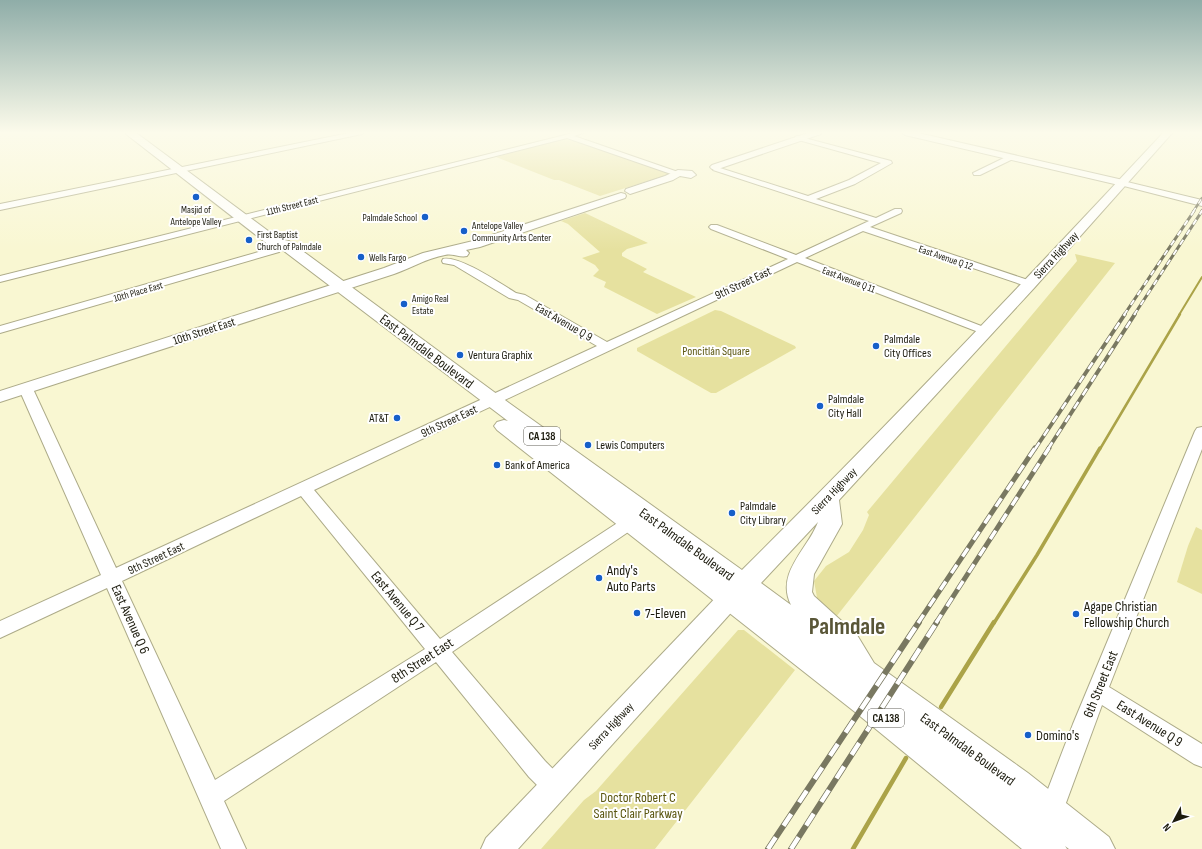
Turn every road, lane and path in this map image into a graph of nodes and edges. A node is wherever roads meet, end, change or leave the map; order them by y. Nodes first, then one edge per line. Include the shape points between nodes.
1 (171, 172) edge
2 (181, 172) edge
3 (425, 172) edge
4 (696, 172) edge
5 (700, 172) edge
6 (872, 172) edge
7 (980, 172) edge
8 (1075, 172) edge
9 (1133, 172) edge
10 (977, 173) dead end
11 (1123, 183) junction
12 (809, 199) junction
13 (1202, 200) edge
14 (1202, 203) edge
15 (0, 207) edge
16 (898, 211) dead end
17 (241, 218) junction
18 (876, 221) junction
19 (714, 227) dead end
20 (862, 228) junction
21 (275, 247) junction
22 (460, 252) junction
23 (441, 258) junction
24 (796, 259) junction
25 (0, 279) edge
26 (1030, 284) junction
27 (336, 288) junction
28 (521, 297) junction
29 (0, 330) edge
30 (985, 331) junction
31 (607, 347) junction
32 (26, 389) junction
33 (0, 397) edge
34 (486, 404) junction
35 (1202, 431) edge
36 (304, 488) junction
37 (828, 498) junction
38 (631, 522) junction
39 (112, 578) junction
40 (736, 591) junction
41 (0, 630) edge
42 (439, 650) junction
43 (864, 673) junction
44 (1098, 691) junction
45 (1202, 756) edge
46 (555, 787) junction
47 (211, 796) junction
48 (1044, 838) edge
49 (234, 849) edge
50 (497, 849) edge
51 (1097, 849) edge

1 - 15 street
2 - 17 highway, East Palmdale Boulevard / CA 138
3 - 17 street, 11th Street East
4 - 22 main road via 476,244
5 - 12 street
6 - 12 street
7 - 10 street
8 - 11 main road
9 - 11 highway, Sierra Highway
11 - 13 street
11 - 14 street
11 - 26 highway, Sierra Highway
12 - 18 street
16 - 18 street, 9th Street East
17 - 21 highway, East Palmdale Boulevard / CA 138
17 - 25 street, 11th Street East
18 - 20 street, 9th Street East
19 - 24 street, East Avenue Q 11
20 - 24 street, 9th Street East
20 - 26 street, East Avenue Q 12
21 - 27 highway, East Palmdale Boulevard / CA 138
21 - 29 street, 10th Place East via 213,269
22 - 23 main road, 10th Street East via 456,260
22 - 28 street, East Avenue Q 9 via 468,262 522,293
23 - 27 main road, 10th Street East via 408,265
23 - 28 street, East Avenue Q 9 via 457,263 513,296
24 - 30 street, East Avenue Q 11
24 - 31 street, 9th Street East
26 - 30 highway, Sierra Highway
27 - 32 main road, 10th Street East
27 - 34 highway, East Palmdale Boulevard / CA 138
28 - 31 street, East Avenue Q 9
30 - 37 highway, Sierra Highway
31 - 34 street, 9th Street East
32 - 33 main road, 10th Street East
32 - 39 street, East Avenue Q 6
34 - 36 street, 9th Street East
34 - 38 highway, East Palmdale Boulevard / CA 138
34 - 40 highway, East Palmdale Boulevard / CA 138
35 - 44 street, 6th Street East
36 - 39 street, 9th Street East
36 - 42 street, East Avenue Q 7
37 - 40 highway, Sierra Highway
37 - 43 highway via 830,524 801,574 799,592 803,602 847,643
38 - 40 highway, East Palmdale Boulevard / CA 138
38 - 42 street, 8th Street East
39 - 41 street, 9th Street East
39 - 47 street, East Avenue Q 6
40 - 43 highway, East Palmdale Boulevard / CA 138
40 - 46 main road, Sierra Highway
40 - 48 highway, East Palmdale Boulevard / CA 138 via 874,709
42 - 46 street, East Avenue Q 7 via 537,769
42 - 47 street, 8th Street East
43 - 48 highway, East Palmdale Boulevard / CA 138
44 - 45 street, East Avenue Q 9
44 - 48 street, 6th Street East
46 - 50 main road, Sierra Highway
47 - 49 street, East Avenue Q 6
48 - 51 highway, East Palmdale Boulevard / CA 138

